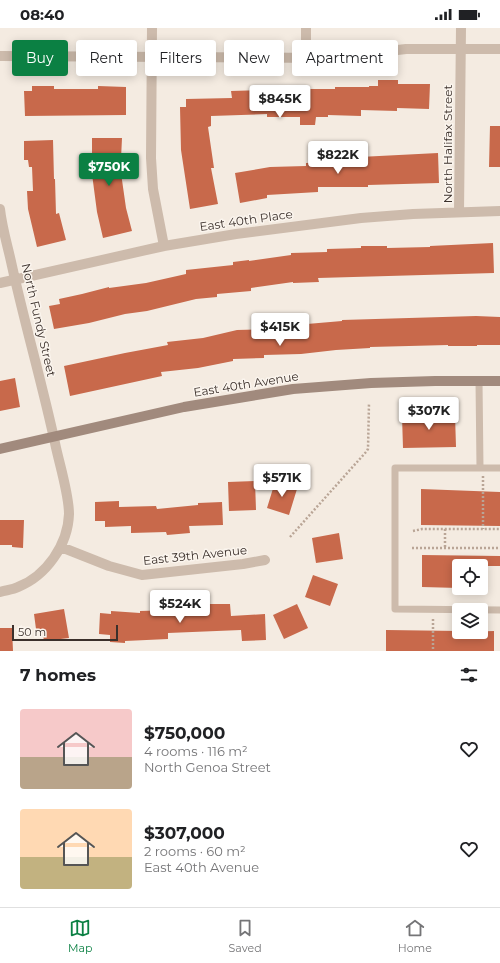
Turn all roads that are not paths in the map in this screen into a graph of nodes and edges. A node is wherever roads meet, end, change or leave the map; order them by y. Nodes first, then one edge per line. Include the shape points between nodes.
1 (152, 28) edge
2 (306, 28) edge
3 (461, 28) edge
4 (152, 40) edge
5 (306, 40) edge
6 (461, 49) junction
7 (500, 49) edge
8 (398, 50) edge
9 (0, 56) edge
10 (145, 57) edge
11 (216, 57) edge
12 (292, 58) edge
13 (152, 76) edge
14 (0, 209) edge
15 (500, 211) edge
16 (460, 212) junction
17 (164, 246) junction
18 (15, 280) junction
19 (0, 283) edge
20 (479, 381) junction
21 (500, 381) edge
22 (54, 437) junction
23 (0, 449) edge
24 (480, 468) junction
25 (500, 468) edge
26 (61, 547) junction
27 (264, 560) dead end
28 (0, 592) edge
29 (500, 610) edge

1 - 4 street
2 - 5 street
3 - 6 street, North Halifax Street
6 - 7 street
6 - 8 street
6 - 16 street, North Halifax Street
9 - 10 street
11 - 12 street
13 - 17 street via 153,188
14 - 18 street, North Fundy Street
15 - 16 street, East 40th Place
16 - 17 street, East 40th Place via 322,222
17 - 18 street, East 40th Place
18 - 19 street, East 40th Place
18 - 22 street, North Fundy Street
20 - 21 street, East 40th Avenue
20 - 22 street, East 40th Avenue via 371,383 293,390 184,407
20 - 24 lane
22 - 23 street, East 40th Avenue
22 - 26 street, North Fundy Street via 69,514
24 - 25 lane
24 - 29 lane via 395,468 395,609
26 - 27 street, East 39th Avenue via 109,566 142,575
26 - 28 street via 34,579 17,588

